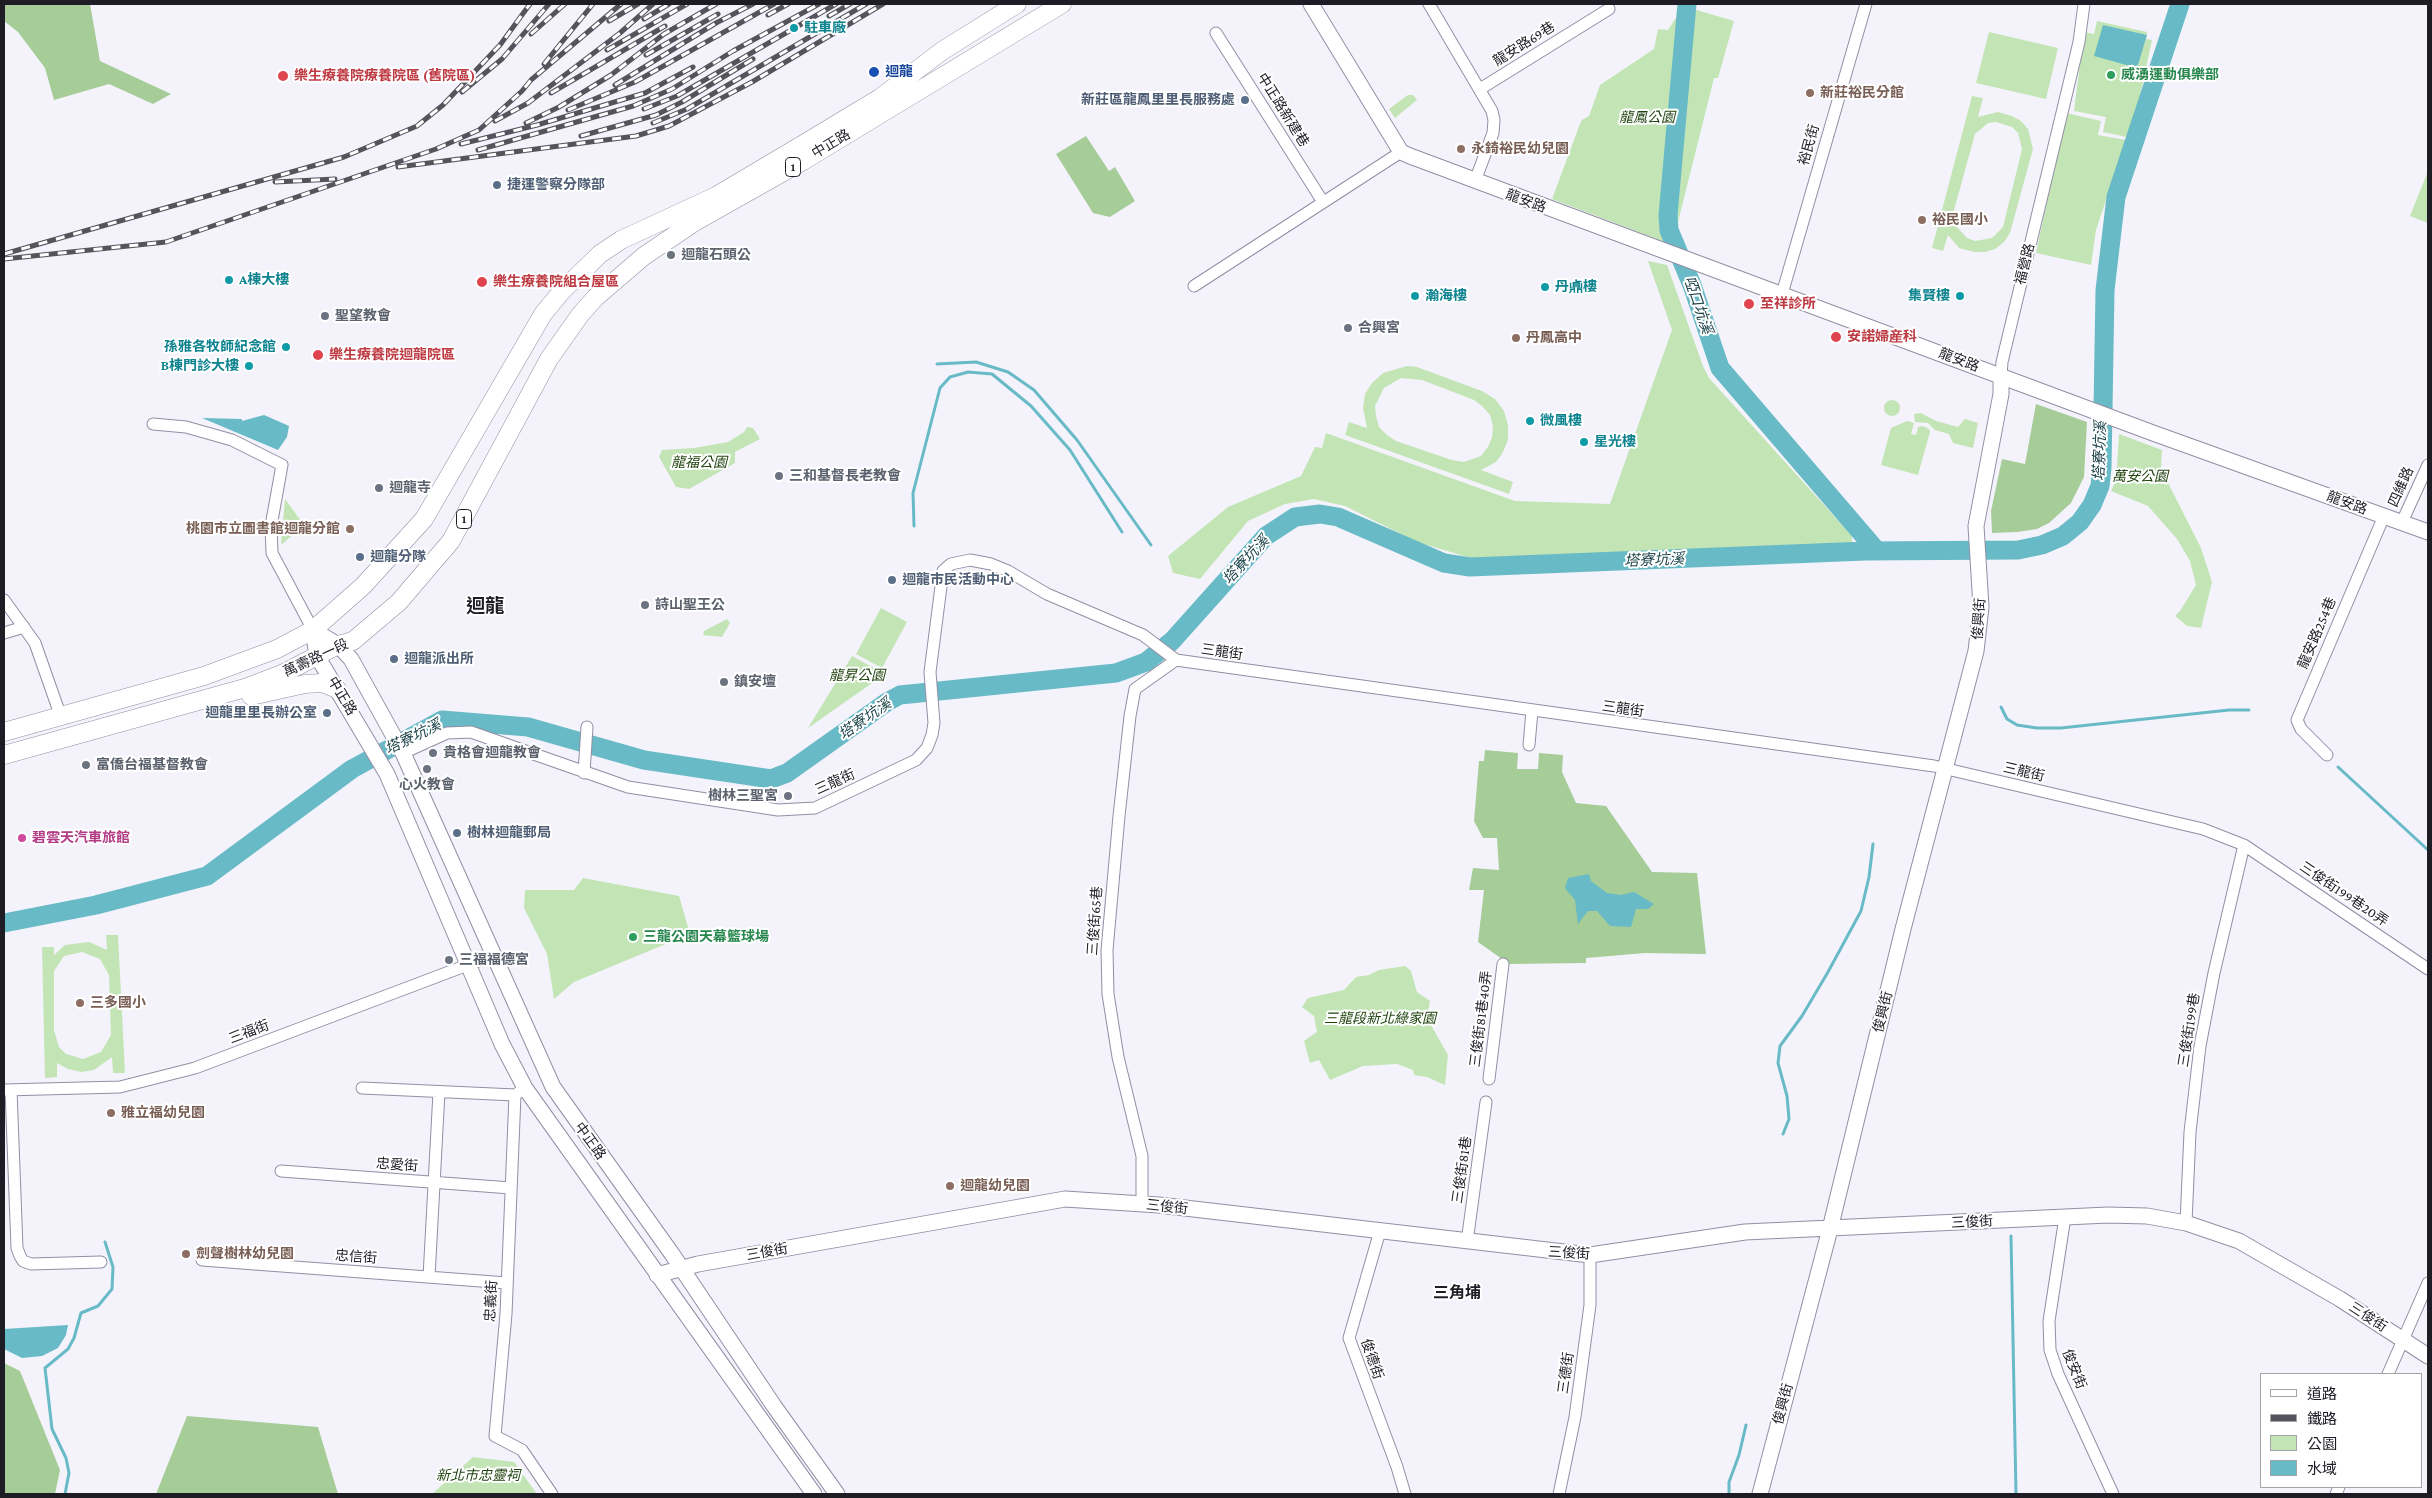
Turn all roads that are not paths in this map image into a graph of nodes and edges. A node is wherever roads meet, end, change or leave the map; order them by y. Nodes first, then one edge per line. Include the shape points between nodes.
1 (1017, 4) edge
2 (1062, 4) edge
3 (1311, 4) edge
4 (1866, 4) edge
5 (2084, 4) edge
6 (1432, 5) edge
7 (1609, 9) dead end
8 (1216, 33) dead end
9 (1480, 89) junction
10 (1401, 152) junction
11 (1475, 181) junction
12 (1324, 202) junction
13 (645, 229) junction
14 (658, 246) junction
15 (1194, 286) dead end
16 (1782, 294) junction
17 (525, 343) joint
18 (549, 359) joint
19 (2002, 376) junction
20 (152, 424) dead end
21 (2428, 465) edge
22 (2384, 516) junction
23 (2402, 522) junction
24 (1976, 526) joint
25 (2428, 532) edge
26 (4, 600) edge
27 (309, 624) junction
28 (24, 626) junction
29 (4, 632) edge
30 (338, 645) junction
31 (317, 656) junction
32 (1173, 658) junction
33 (337, 689) junction
34 (201, 700) junction
35 (1532, 711) junction
36 (61, 716) junction
37 (587, 727) dead end
38 (4, 732) edge
39 (1529, 745) dead end
40 (404, 753) junction
41 (4, 754) edge
42 (2327, 755) dead end
43 (1945, 768) junction
44 (584, 774) junction
45 (2244, 845) junction
46 (494, 955) junction
47 (470, 964) junction
48 (1503, 964) dead end
49 (2428, 969) edge
50 (547, 1076) junction
51 (1489, 1079) dead end
52 (362, 1088) dead end
53 (7, 1090) edge
54 (439, 1092) junction
55 (520, 1092) junction
56 (1486, 1102) dead end
57 (281, 1170) dead end
58 (434, 1183) junction
59 (511, 1188) junction
60 (1142, 1204) junction
61 (2065, 1217) junction
62 (2186, 1223) junction
63 (1830, 1228) junction
64 (1380, 1231) junction
65 (1468, 1242) junction
66 (1590, 1256) junction
67 (202, 1260) dead end
68 (101, 1262) dead end
69 (682, 1268) junction
70 (656, 1275) junction
71 (429, 1277) junction
72 (507, 1282) junction
73 (2428, 1284) edge
74 (2402, 1340) junction
75 (2428, 1356) edge
76 (2388, 1373) edge
77 (552, 1494) edge
78 (814, 1494) edge
79 (837, 1494) edge
80 (1405, 1494) edge
81 (1558, 1494) edge
82 (1760, 1494) edge
83 (2113, 1494) edge

1 - 13 main road, 中正路 / 1 via 942,51 880,98 716,196
2 - 14 main road, 中正路 / 1
3 - 10 street
4 - 16 street, 裕民街
5 - 19 street, 福營路 via 2079,42 2002,362
6 - 9 street
7 - 9 street, 龍安路69巷
8 - 12 street, 中正路新建巷
9 - 11 street via 1494,120 1491,140
10 - 11 street, 龍安路
10 - 12 street
11 - 16 street, 龍安路
12 - 15 street
13 - 14 main road
13 - 17 main road, 中正路 / 1 via 600,254 562,291
14 - 18 main road, 中正路 / 1 via 595,298
16 - 19 street, 龍安路
17 - 27 main road, 萬壽路一段 / 1 via 424,519 363,586
18 - 30 main road, 萬壽路一段 / 1 via 470,508 436,560 400,602 353,641
19 - 22 street, 龍安路
19 - 24 street, 福營路
20 - 27 street via 186,427 232,440 282,465 270,526 270,547
21 - 23 street, 四維路
22 - 23 street, 龍安路
22 - 42 street, 龍安路254巷 via 2297,720
23 - 25 street, 龍安路
24 - 43 street, 俊興街 via 1981,625
26 - 28 street
27 - 30 street, 中正路
27 - 31 street, 中正路
27 - 36 main road, 萬壽路一段 / 1 via 277,649 204,676
28 - 29 street
28 - 36 street via 35,643
30 - 31 main road, 萬壽路一段 / 1
30 - 40 street, 中正路 via 352,659
31 - 33 street, 中正路
31 - 34 main road, 萬壽路一段 / 1 via 282,674
32 - 35 street, 三龍街
32 - 44 street, 三龍街 via 1144,635 1047,594 1008,571 991,564 962,560 943,571 930,672 934,702 932,735 927,748 916,760 815,808 778,810 628,787
32 - 60 street, 三俊街65巷 via 1135,689 1107,950 1108,994 1118,1057 1142,1156
33 - 34 main road via 322,684 304,684 250,696
33 - 47 street, 中正路 via 382,764
34 - 41 main road, 萬壽路一段 / 1
35 - 39 street
35 - 43 street, 三龍街
36 - 38 main road, 萬壽路一段 / 1
37 - 44 street
40 - 44 street, 三龍街 via 447,733 471,732
40 - 46 street, 中正路
43 - 45 street, 三龍街 via 2203,829
43 - 63 street, 俊興街
45 - 49 street, 三俊街199巷20弄
45 - 62 street, 三俊街199巷 via 2200,1046 2190,1132
46 - 47 street, 三福街
46 - 50 street, 中正路
47 - 53 street, 三福街 via 195,1068 120,1087
47 - 55 street, 中正路
48 - 51 street, 三俊街81巷40弄
50 - 55 street
50 - 69 street, 中正路 via 574,1119
52 - 54 street
53 - 68 street via 17,1248 23,1261 31,1264
54 - 55 street
54 - 58 street
55 - 59 street, 忠義街
55 - 70 street, 中正路
56 - 65 street, 三俊街81巷
57 - 58 street, 忠愛街
58 - 59 street, 忠愛街
58 - 71 street
59 - 72 street, 忠義街
60 - 64 street, 三俊街
60 - 69 street, 三俊街 via 1065,1199
61 - 62 street, 三俊街 via 2147,1216
61 - 63 street, 三俊街
61 - 83 street, 俊安街 via 2049,1321 2050,1350
62 - 74 street, 三俊街 via 2239,1241 2340,1299
63 - 66 street, 三俊街 via 1725,1234
63 - 82 street, 俊興街
64 - 65 street, 三俊街
64 - 80 street, 俊德街 via 1349,1338
65 - 66 street, 三俊街
66 - 81 street, 三德街 via 1589,1314 1575,1417
67 - 71 street, 忠信街
69 - 70 street, 三俊街
69 - 79 street, 中正路
70 - 78 street, 中正路
71 - 72 street, 忠信街
72 - 77 street, 忠義街 via 495,1436 522,1450
73 - 74 street
74 - 75 street, 三俊街
74 - 76 street

